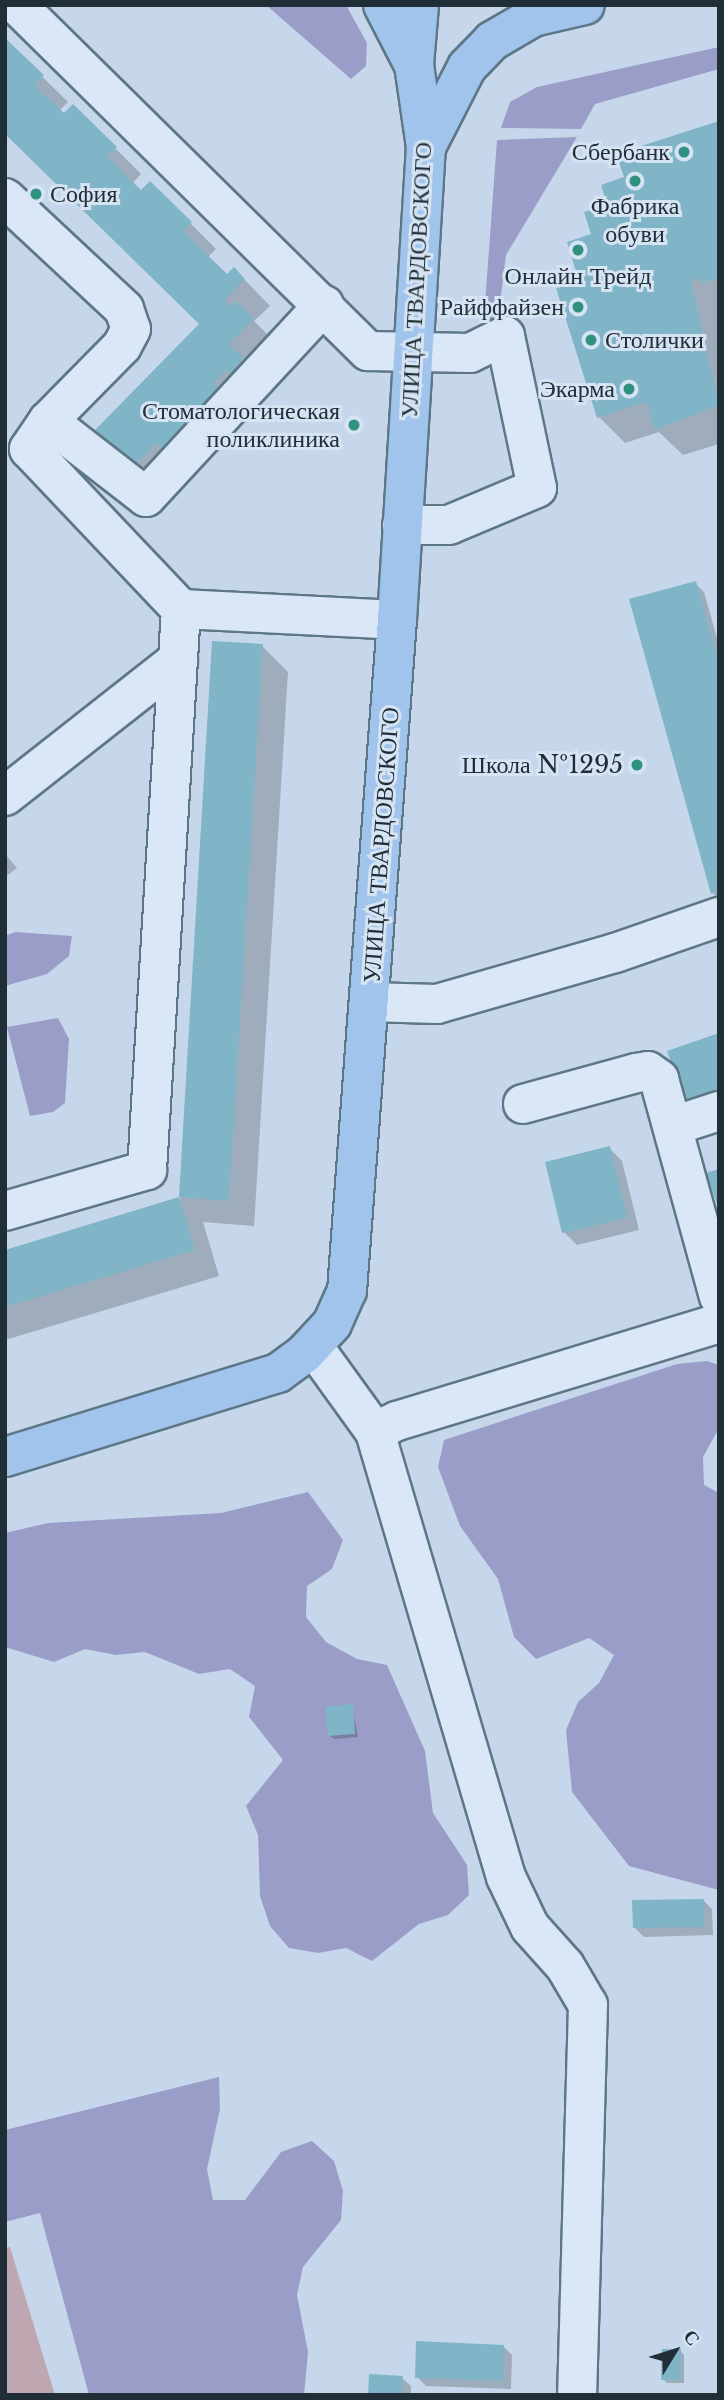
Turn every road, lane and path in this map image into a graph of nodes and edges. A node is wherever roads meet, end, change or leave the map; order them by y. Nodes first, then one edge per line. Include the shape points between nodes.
1 (17, 5) edge
2 (383, 5) edge
3 (419, 5) edge
4 (584, 5) edge
5 (414, 65) junction
6 (425, 147) junction
7 (5, 198) edge
8 (324, 305) junction
9 (413, 353) junction
10 (48, 421) junction
11 (402, 525) junction
12 (181, 609) junction
13 (397, 620) junction
14 (178, 660) junction
15 (5, 796) edge
16 (719, 917) edge
17 (369, 1002) junction
18 (523, 1104) dead end
19 (719, 1111) edge
20 (673, 1126) junction
21 (5, 1211) edge
22 (719, 1297) edge
23 (719, 1323) edge
24 (313, 1346) junction
25 (375, 1432) junction
26 (5, 1457) edge
27 (577, 2395) edge

1 - 8 lane
2 - 5 main road
3 - 5 main road, УЛИЦА ТВАРДОВСКОГО
4 - 6 main road via 533,17 492,41 467,67
5 - 6 main road, УЛИЦА ТВАРДОВСКОГО
6 - 9 main road, УЛИЦА ТВАРДОВСКОГО
7 - 10 lane via 124,309 131,329 122,346
8 - 9 lane via 368,351
8 - 10 lane via 146,497
9 - 11 main road, УЛИЦА ТВАРДОВСКОГО
9 - 11 lane via 470,353 505,337 537,488 450,525
10 - 12 lane via 29,449
11 - 13 main road, УЛИЦА ТВАРДОВСКОГО
12 - 13 lane
12 - 14 lane
13 - 17 main road, УЛИЦА ТВАРДОВСКОГО
14 - 15 lane
14 - 21 lane via 147,1170
16 - 17 lane via 615,953 437,1004
17 - 24 main road, УЛИЦА ТВАРДОВСКОГО via 349,1280 337,1317
18 - 20 lane via 648,1071 659,1079
19 - 20 lane
20 - 22 lane
23 - 25 lane via 397,1421
24 - 25 lane
24 - 26 main road, УЛИЦА ТВАРДОВСКОГО via 289,1367 250,1386
25 - 27 lane via 506,1877 530,1927 565,1966 588,2005

